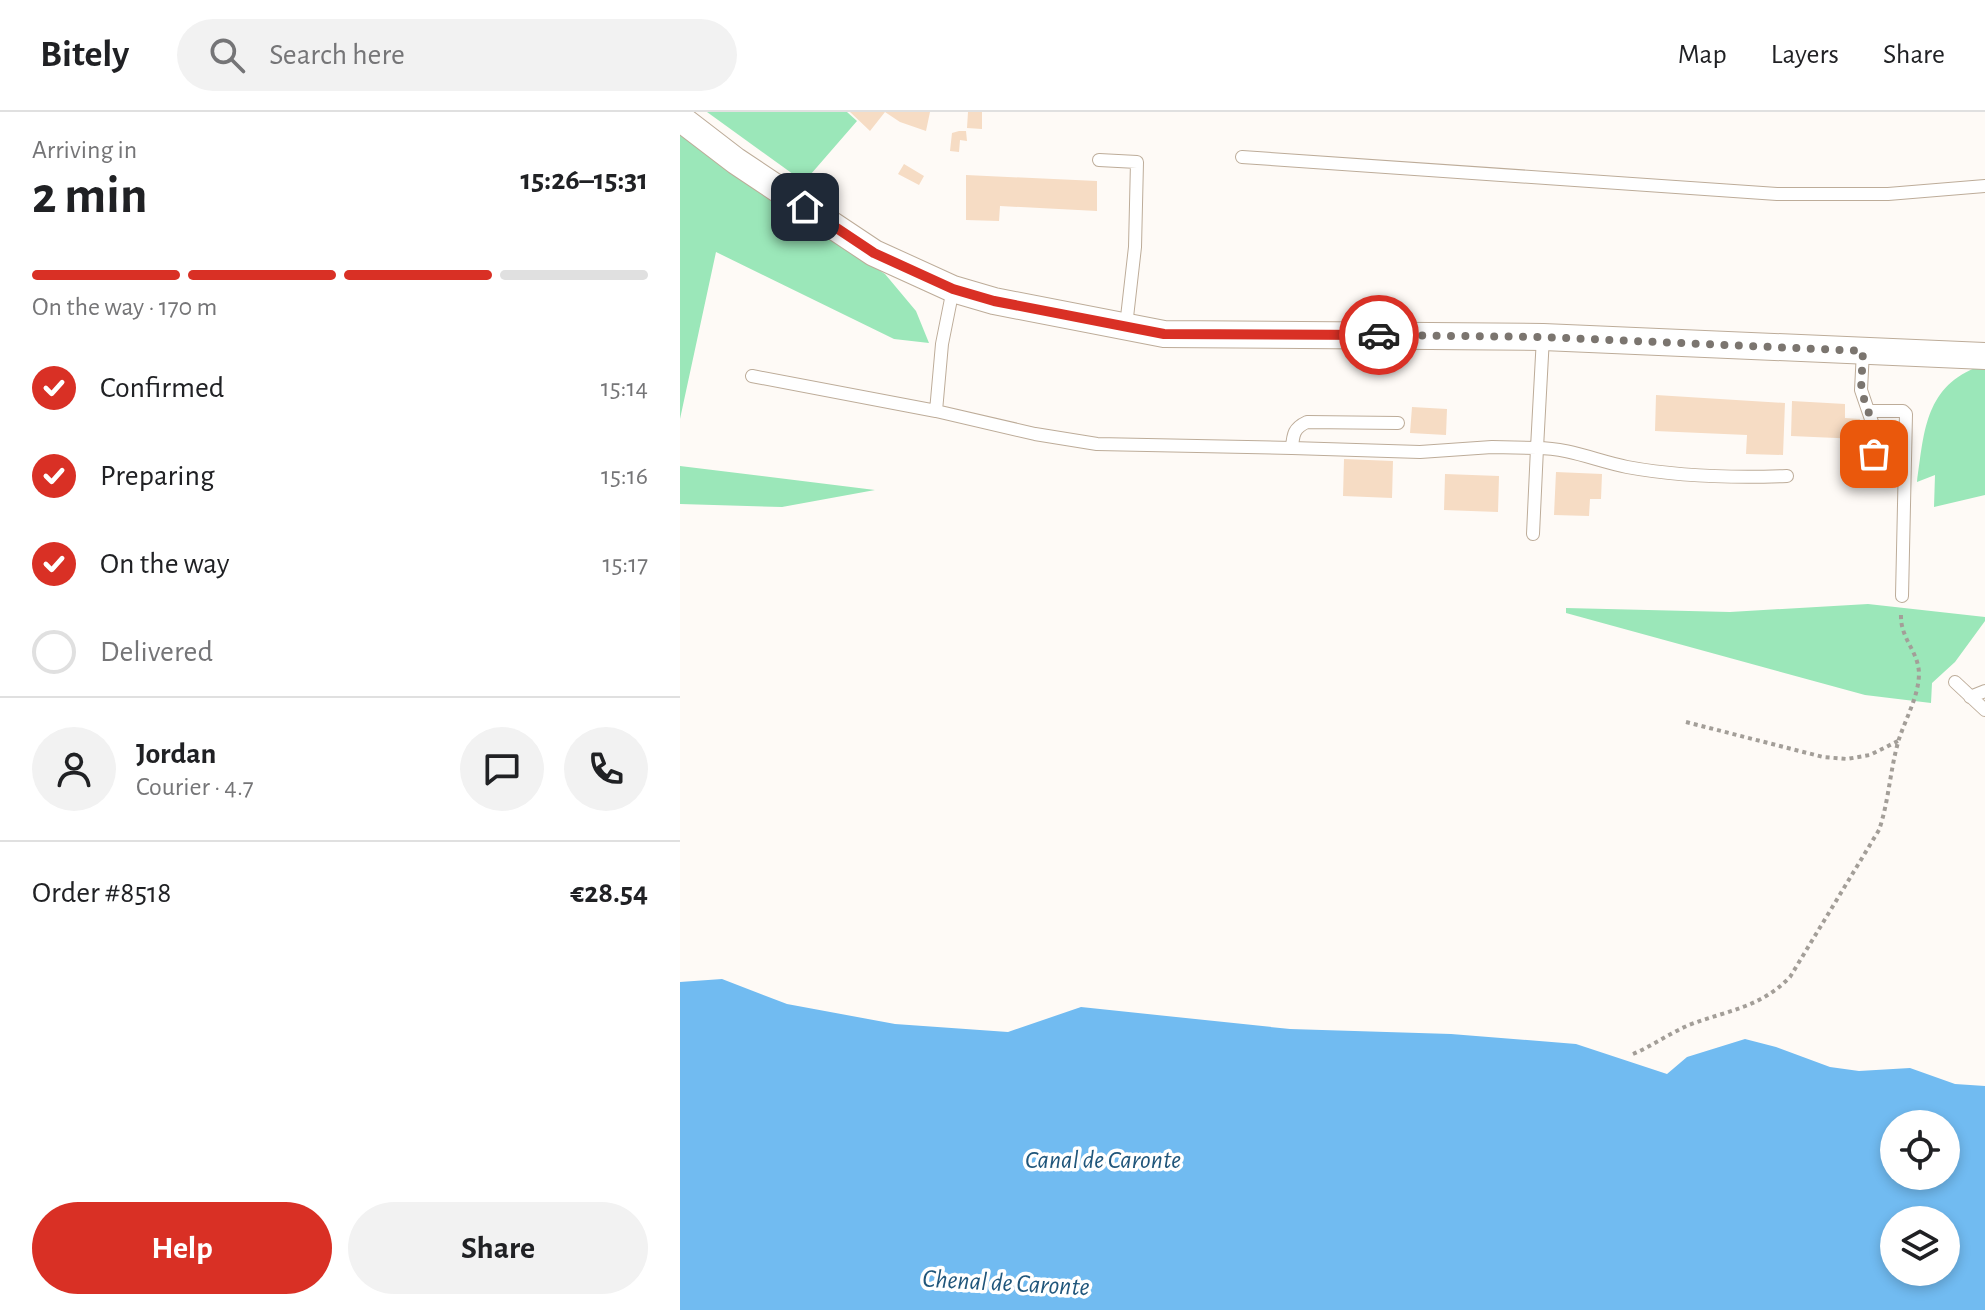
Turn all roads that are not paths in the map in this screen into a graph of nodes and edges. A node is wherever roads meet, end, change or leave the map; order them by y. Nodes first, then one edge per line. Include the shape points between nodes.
1 (680, 118) edge
2 (1242, 157) dead end
3 (1099, 160) dead end
4 (1985, 186) edge
5 (953, 289) junction
6 (1126, 326) junction
7 (1543, 337) junction
8 (1863, 351) junction
9 (1985, 356) edge
10 (752, 376) dead end
11 (936, 411) junction
12 (1869, 411) junction
13 (1398, 423) dead end
14 (1292, 448) junction
15 (1537, 448) junction
16 (1874, 454) dead end
17 (1787, 476) dead end
18 (1533, 534) dead end
19 (1902, 596) road end
20 (1955, 682) dead end
21 (1985, 691) edge
22 (1970, 697) junction
23 (1985, 710) edge

1 - 5 street via 874,253
2 - 4 lane via 1777,194 1888,194
3 - 6 lane via 1137,162
5 - 6 street
5 - 11 lane
6 - 7 street via 1164,334
7 - 8 street
7 - 15 lane
8 - 9 street
8 - 12 lane via 1861,390
10 - 11 lane
11 - 14 lane via 1097,444
12 - 16 lane
12 - 19 lane via 1906,414
13 - 14 lane via 1307,422 1294,432
14 - 15 lane
15 - 17 lane via 1723,479
15 - 18 lane
20 - 22 lane
21 - 22 lane
22 - 23 lane

